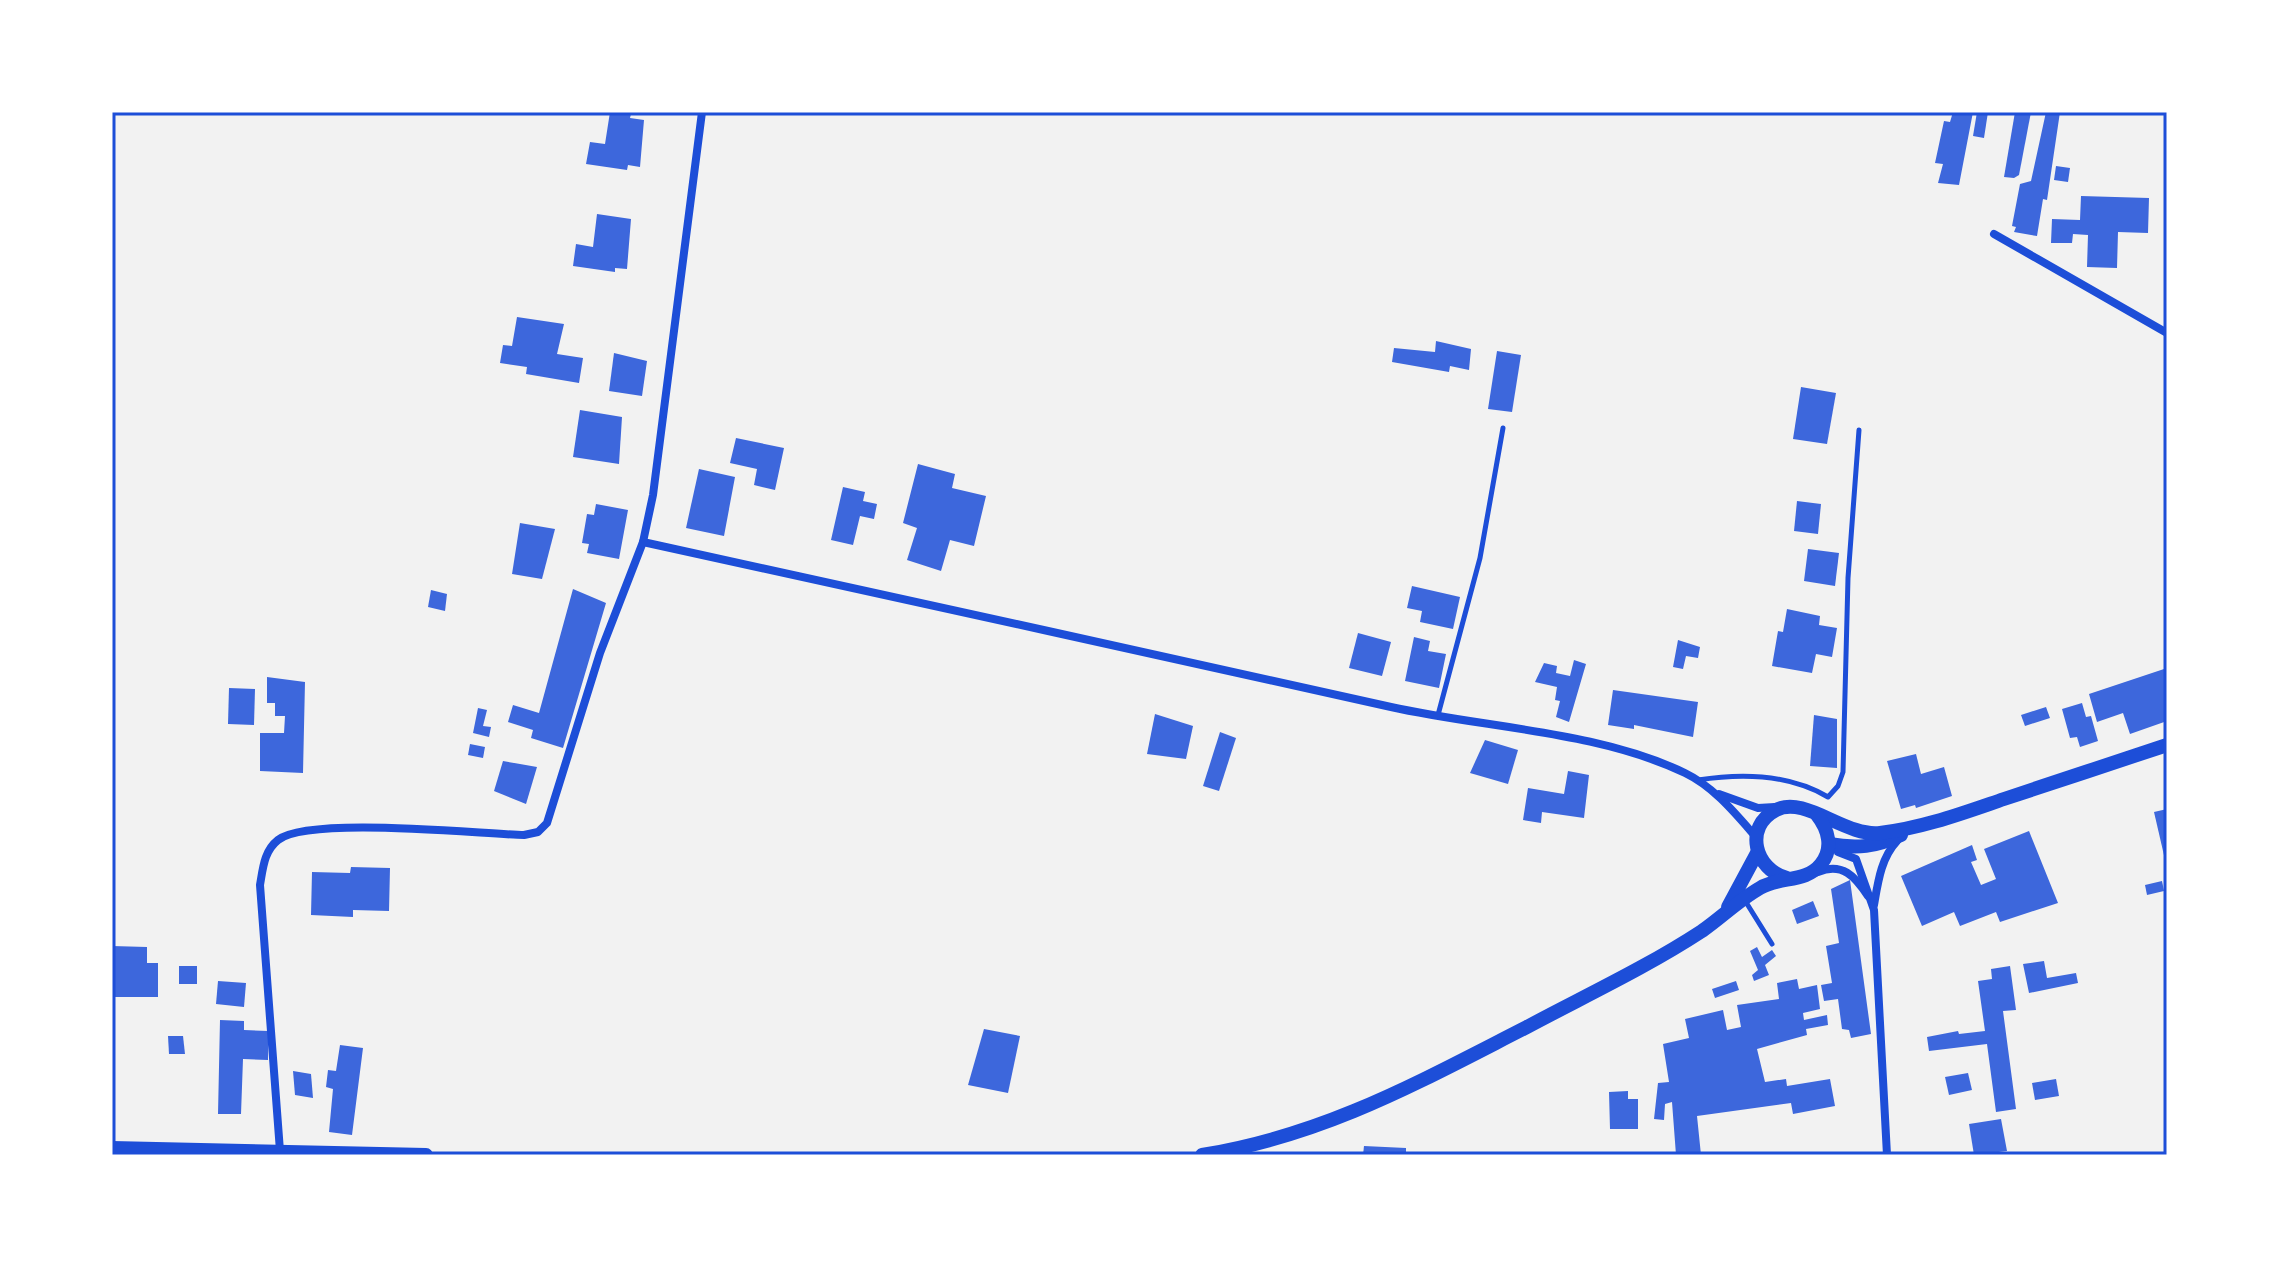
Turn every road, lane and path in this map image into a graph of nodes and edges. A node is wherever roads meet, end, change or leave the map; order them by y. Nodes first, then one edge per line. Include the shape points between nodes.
1 (702, 112) edge
2 (1994, 234) dead end
3 (2167, 333) edge
4 (1503, 428) dead end
5 (1859, 430) dead end
6 (643, 542) junction
7 (1437, 718) junction
8 (2167, 745) edge
9 (1698, 780) junction
10 (1714, 792) junction
11 (1783, 807) junction
12 (1817, 815) junction
13 (1915, 828) junction
14 (1756, 837) junction
15 (1828, 847) junction
16 (1757, 853) junction
17 (1805, 876) junction
18 (1787, 878) junction
19 (1744, 898) junction
20 (1873, 907) junction
21 (1725, 910) junction
22 (1772, 944) dead end
23 (112, 1148) edge
24 (280, 1151) junction
25 (426, 1155) edge
26 (1202, 1155) edge
27 (1887, 1155) edge

1 - 6 street
2 - 3 street
4 - 7 lane via 1480,558
5 - 9 lane via 1848,578 1843,772 1838,786 1828,797 1798,783 1757,776
6 - 7 street
6 - 24 street via 600,653 554,806 538,832 314,828 280,838 269,848 260,885
7 - 9 street via 1602,745
8 - 13 street
9 - 10 street
10 - 11 street via 1758,808
10 - 14 street
11 - 12 street
11 - 14 street via 1765,818
12 - 13 street via 1863,833
12 - 15 street via 1828,833
13 - 15 street via 1882,844
13 - 20 street via 1888,851
14 - 16 street
15 - 17 street via 1821,864
15 - 20 street via 1856,859
16 - 18 street via 1769,870
16 - 21 street
17 - 18 street
17 - 20 street via 1841,868
18 - 19 street
19 - 21 street
19 - 22 lane
20 - 27 street
21 - 26 street via 1703,930 1404,1090 1330,1123 1261,1145
23 - 24 street
24 - 25 street

